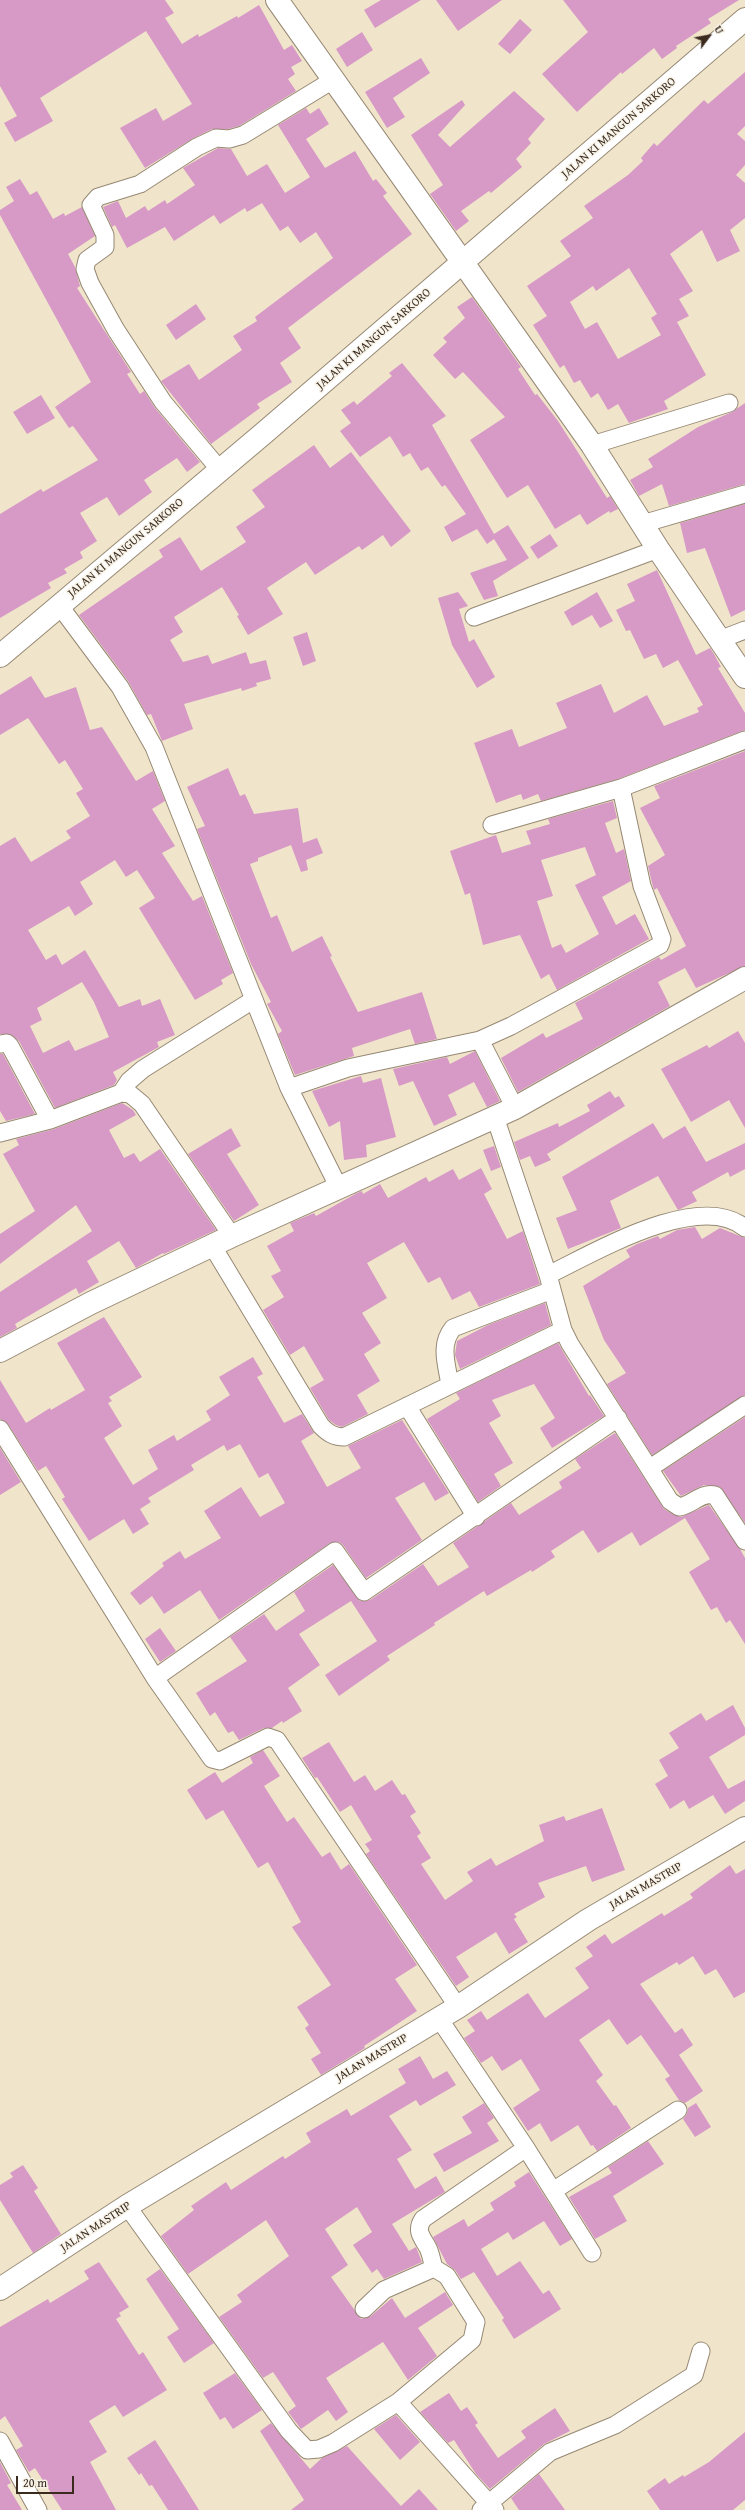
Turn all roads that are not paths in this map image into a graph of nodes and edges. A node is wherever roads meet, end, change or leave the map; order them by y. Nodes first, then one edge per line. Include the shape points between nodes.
1 (277, 0) edge
2 (745, 19) edge
3 (334, 80) junction
4 (463, 263) junction
5 (729, 403) dead end
6 (592, 445) junction
7 (220, 470) junction
8 (745, 494) edge
9 (642, 524) junction
10 (658, 549) junction
11 (59, 605) junction
12 (474, 617) dead end
13 (745, 630) edge
14 (719, 640) junction
15 (0, 656) edge
16 (745, 677) edge
17 (745, 740) edge
18 (621, 788) junction
19 (492, 825) dead end
20 (745, 978) edge
21 (253, 1000) junction
22 (480, 1040) junction
23 (0, 1044) edge
24 (289, 1088) junction
25 (122, 1094) junction
26 (515, 1108) junction
27 (495, 1117) junction
28 (50, 1120) junction
29 (0, 1133) edge
30 (339, 1188) junction
31 (745, 1228) edge
32 (222, 1242) junction
33 (550, 1283) junction
34 (563, 1330) junction
35 (0, 1351) edge
36 (450, 1384) junction
37 (745, 1405) edge
38 (406, 1406) junction
39 (618, 1418) junction
40 (0, 1429) edge
41 (650, 1468) junction
42 (476, 1517) junction
43 (745, 1541) edge
44 (155, 1678) junction
45 (745, 1828) edge
46 (458, 2007) junction
47 (438, 2017) junction
48 (678, 2110) dead end
49 (526, 2148) junction
50 (553, 2191) junction
51 (127, 2206) junction
52 (592, 2253) dead end
53 (434, 2268) junction
54 (0, 2289) edge
55 (364, 2310) dead end
56 (701, 2351) dead end
57 (398, 2402) junction
58 (0, 2441) edge
59 (488, 2507) edge
60 (38, 2510) edge

1 - 3 main road
2 - 4 main road, JALAN KI MANGUN SARKORO
3 - 4 main road
3 - 7 street via 243,135 229,139 216,138 197,147 140,184 98,197 91,205 105,235 105,247 87,260 85,269 90,283 116,330 163,402
4 - 6 main road
4 - 7 main road, JALAN KI MANGUN SARKORO
5 - 6 street
6 - 9 main road
7 - 11 main road, JALAN KI MANGUN SARKORO
8 - 9 street
9 - 10 main road
10 - 12 street
10 - 14 main road
11 - 15 main road, JALAN KI MANGUN SARKORO
11 - 21 street via 120,687 154,747
13 - 14 street
14 - 16 main road
17 - 18 street
18 - 19 street
18 - 22 street via 642,886 662,942 652,950 511,1026
20 - 26 main road
21 - 24 street
21 - 25 street via 143,1069 129,1081
22 - 24 street via 348,1068
22 - 26 street
23 - 28 street via 7,1043 10,1046
24 - 30 street
25 - 28 street
25 - 32 street via 130,1094 142,1104
26 - 27 main road
27 - 30 main road
27 - 33 street
28 - 29 street
30 - 32 main road
31 - 33 street via 721,1217 661,1222
32 - 35 main road via 91,1304
32 - 38 street via 321,1426 327,1432 344,1437
33 - 34 street
33 - 36 street via 453,1328 446,1336 444,1346
34 - 36 street
34 - 39 street
36 - 38 street
37 - 41 street
38 - 42 street
39 - 41 street
39 - 42 street
40 - 44 street
41 - 43 street via 670,1501 679,1507 705,1495 715,1495
42 - 44 street via 364,1592 335,1551
44 - 46 street via 216,1762 268,1737 277,1740
45 - 46 main road, JALAN MASTRIP via 588,1920
46 - 47 main road, JALAN MASTRIP
47 - 49 street
47 - 51 main road, JALAN MASTRIP
48 - 50 street
49 - 50 street
49 - 53 street via 423,2219 419,2225 419,2234 429,2250
50 - 52 street
51 - 54 main road, JALAN MASTRIP
51 - 57 street via 289,2430 307,2450 319,2450 333,2443
53 - 55 street via 384,2290
53 - 57 street via 447,2276 476,2322 472,2340
56 - 59 street via 694,2374 615,2425 550,2452
57 - 59 street
58 - 60 street

